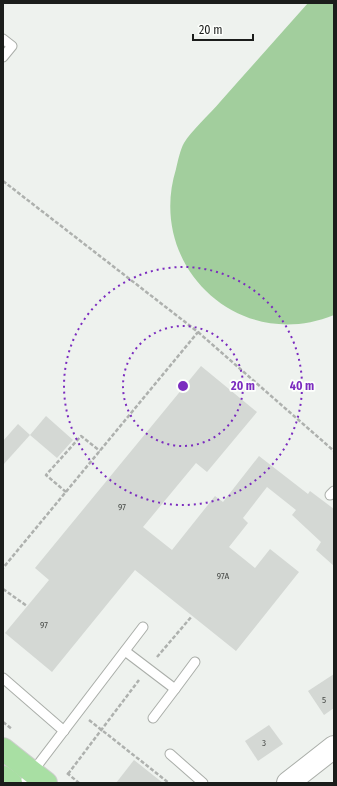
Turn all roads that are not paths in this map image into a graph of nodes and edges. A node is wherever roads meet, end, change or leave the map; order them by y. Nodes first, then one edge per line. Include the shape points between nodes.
1 (3, 39) edge
2 (3, 57) edge
3 (144, 627) dead end
4 (125, 651) junction
5 (195, 662) dead end
6 (3, 678) edge
7 (175, 689) junction
8 (153, 718) dead end
9 (64, 731) junction
10 (334, 747) edge
11 (3, 749) edge
12 (170, 754) dead end
13 (3, 777) edge
14 (34, 779) edge
15 (11, 783) edge
16 (203, 783) edge
17 (288, 783) edge

1 - 2 lane via 12,46
3 - 4 lane
4 - 7 lane
4 - 9 lane
5 - 7 lane
6 - 9 lane
7 - 8 lane
9 - 14 lane
10 - 17 street
11 - 14 main road
12 - 16 lane
13 - 15 main road

